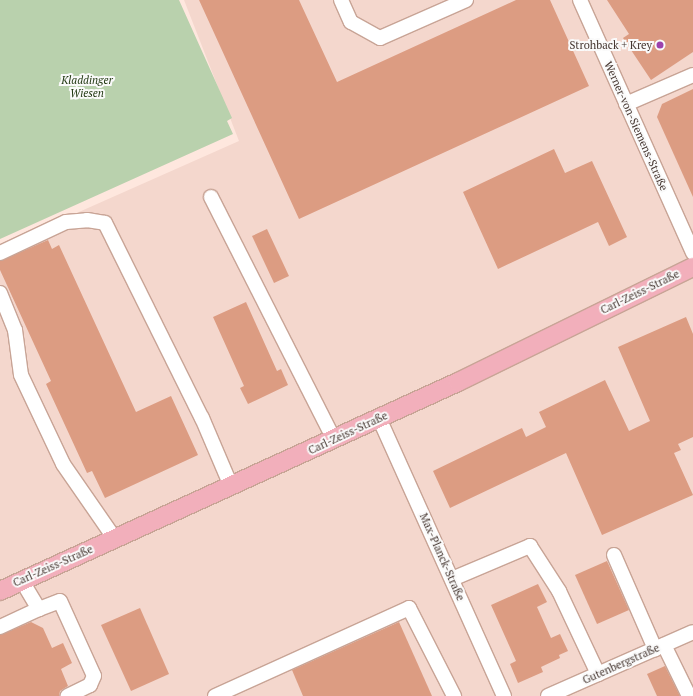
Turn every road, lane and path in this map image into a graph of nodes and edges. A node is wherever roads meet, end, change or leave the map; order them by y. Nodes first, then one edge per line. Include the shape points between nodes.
1 (341, 0) edge
2 (466, 0) edge
3 (580, 0) edge
4 (693, 75) edge
5 (626, 104) junction
6 (211, 197) dead end
7 (0, 253) edge
8 (693, 253) edge
9 (693, 266) edge
10 (0, 293) edge
11 (380, 418) junction
12 (334, 439) junction
13 (231, 486) junction
14 (115, 538) junction
15 (614, 555) dead end
16 (452, 579) junction
17 (22, 581) junction
18 (0, 590) edge
19 (39, 609) junction
20 (0, 627) edge
21 (693, 632) edge
22 (659, 647) junction
23 (598, 674) junction
24 (67, 696) edge
25 (215, 696) edge
26 (454, 696) edge
27 (504, 696) edge
28 (548, 696) edge
29 (690, 696) edge

1 - 2 street via 351,22 380,38
3 - 5 street, Werner-von-Siemens-Straße
4 - 5 street
5 - 8 street, Werner-von-Siemens-Straße
6 - 12 street
7 - 13 street via 66,222 87,220 105,223 155,321
9 - 11 main road, Carl-Zeiss-Straße via 539,344
10 - 14 street via 15,330 21,375 63,464
11 - 12 main road, Carl-Zeiss-Straße
11 - 16 street, Max-Planck-Straße
12 - 13 main road, Carl-Zeiss-Straße
13 - 14 main road, Carl-Zeiss-Straße
14 - 17 main road, Carl-Zeiss-Straße
15 - 22 street
16 - 23 street via 530,546 559,591
16 - 27 street, Max-Planck-Straße
17 - 18 main road, Carl-Zeiss-Straße
17 - 19 street
19 - 20 street
19 - 24 street via 60,600 94,676 90,685
21 - 22 street, Gutenbergstraße
22 - 23 street, Gutenbergstraße
22 - 29 street
23 - 28 street, Gutenbergstraße
25 - 26 street via 409,608

